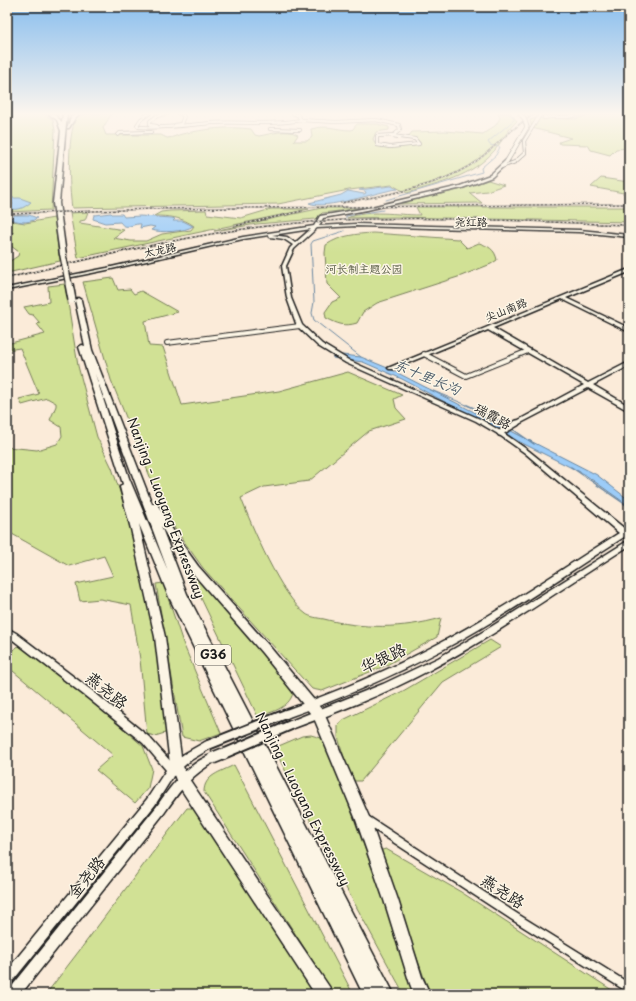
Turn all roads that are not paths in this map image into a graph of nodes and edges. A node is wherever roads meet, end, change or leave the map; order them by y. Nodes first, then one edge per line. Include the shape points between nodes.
1 (60, 160) edge
2 (66, 160) edge
3 (503, 160) edge
4 (508, 160) edge
5 (518, 160) edge
6 (501, 167) junction
7 (314, 228) junction
8 (269, 236) junction
9 (629, 238) edge
10 (295, 245) junction
11 (65, 255) junction
12 (629, 271) edge
13 (7, 290) edge
14 (563, 298) junction
15 (75, 300) junction
16 (300, 326) junction
17 (489, 328) junction
18 (629, 330) edge
19 (167, 343) dead end
20 (528, 351) junction
21 (424, 354) junction
22 (629, 364) edge
23 (391, 368) dead end
24 (589, 386) junction
25 (629, 409) edge
26 (517, 423) joint
27 (119, 426) junction
28 (502, 431) junction
29 (118, 454) junction
30 (627, 534) edge
31 (629, 543) edge
32 (9, 635) edge
33 (315, 710) junction
34 (174, 767) junction
35 (182, 779) junction
36 (151, 802) joint
37 (362, 817) junction
38 (7, 979) edge
39 (629, 988) edge
40 (13, 994) edge
41 (324, 994) edge
42 (371, 994) edge
43 (386, 994) edge
44 (422, 994) edge

1 - 11 highway, Nanjing - Luoyang Expressway / G36 via 56,203
2 - 11 highway, Nanjing - Luoyang Expressway / G36 via 61,202
3 - 6 street
4 - 6 street, bridge
5 - 6 street
6 - 7 street via 484,179 461,187 367,209 324,215
7 - 8 street, 太龙路
7 - 9 street, 尧红路 via 565,233
7 - 10 street, 瑞霞路
7 - 13 street, 太龙路 via 243,238
8 - 10 street via 285,238
8 - 13 street, 太龙路
10 - 16 street, 瑞霞路 via 286,260 284,270 289,298
11 - 15 highway, Nanjing - Luoyang Expressway / G36, bridge
12 - 14 street, 尖山南路
14 - 17 street, 尖山南路
14 - 18 street
15 - 27 highway, Nanjing - Luoyang Expressway / G36 via 89,350
15 - 29 highway, Nanjing - Luoyang Expressway / G36 via 84,352
16 - 19 street
16 - 28 street, 瑞霞路 via 320,345 348,362
17 - 20 street
17 - 21 street, 尖山南路
20 - 21 street via 466,376
20 - 24 street
21 - 23 street, 尖山南路
22 - 24 street
24 - 25 street
24 - 26 street
26 - 28 street
27 - 33 highway via 158,516 173,539 194,568
27 - 43 highway, Nanjing - Luoyang Expressway / G36 via 182,594
28 - 30 street, 瑞霞路
29 - 34 highway via 160,638
29 - 42 highway, Nanjing - Luoyang Expressway / G36 via 125,478 174,597
30 - 33 street, 华银路 via 491,618
31 - 33 street, 华银路 via 440,660 387,687
32 - 34 street, 燕尧路 via 146,740
33 - 34 street, 华银路, bridge via 286,714 208,745 190,754
33 - 35 street, 华银路, bridge via 291,725 195,767
33 - 37 highway
34 - 35 highway
34 - 36 street, 华银路
35 - 40 street, 金尧路 via 161,809
35 - 41 highway
36 - 38 street, 金尧路
37 - 39 street, 燕尧路
37 - 44 highway

